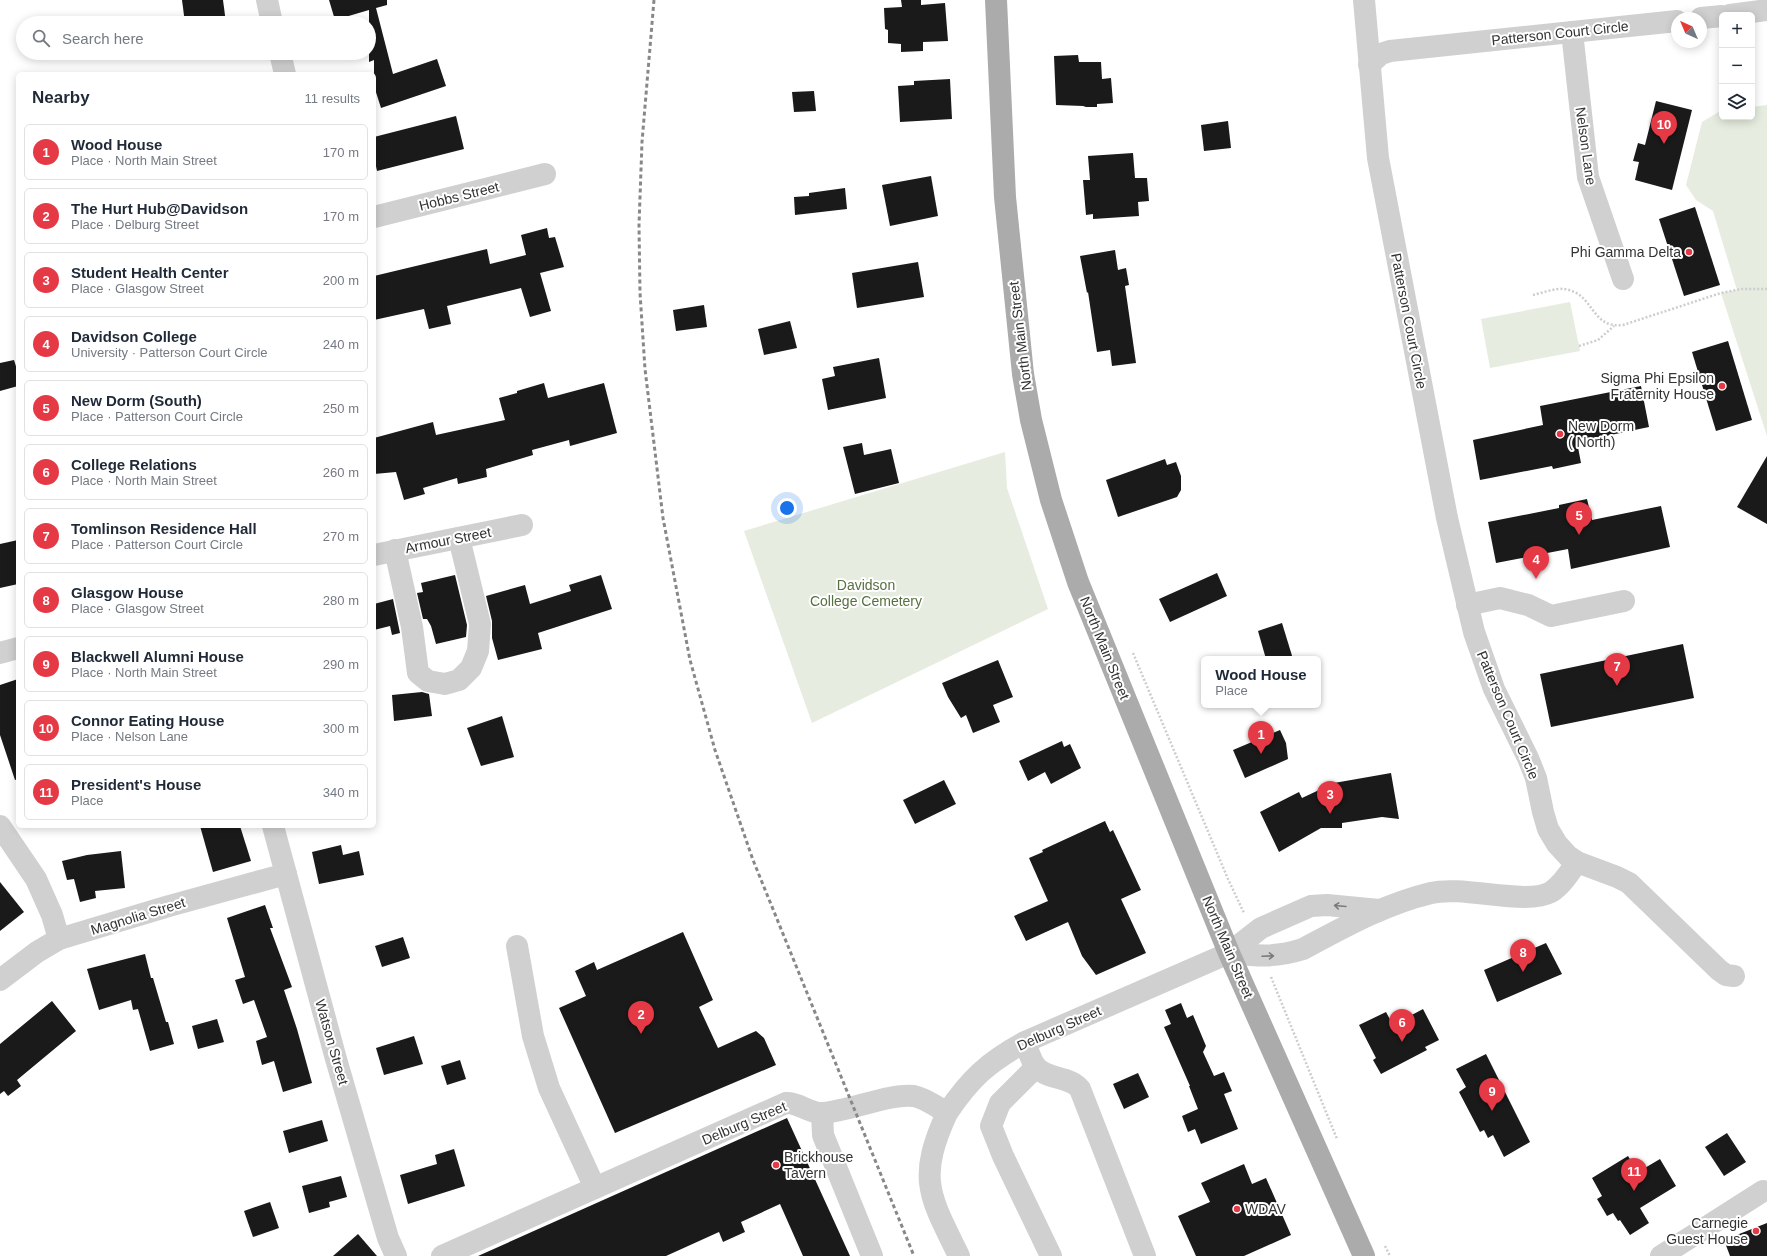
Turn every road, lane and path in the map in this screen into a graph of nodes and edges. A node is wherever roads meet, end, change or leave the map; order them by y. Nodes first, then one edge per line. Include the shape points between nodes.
1 (267, 0) edge
2 (996, 0) edge
3 (1364, 0) edge
4 (1767, 10) edge
5 (1752, 12) edge
6 (270, 16) edge
7 (1719, 16) edge
8 (1707, 17) edge
9 (1671, 22) edge
10 (1572, 32) junction
11 (282, 60) edge
12 (1369, 65) junction
13 (285, 72) edge
14 (544, 174) dead end
15 (376, 216) edge
16 (1623, 279) dead end
17 (1767, 289) edge
18 (1533, 295) dead end
19 (1614, 326) junction
20 (1579, 346) dead end
21 (522, 525) dead end
22 (459, 538) junction
23 (395, 550) junction
24 (376, 555) edge
25 (1624, 601) dead end
26 (1467, 604) junction
27 (16, 649) edge
28 (0, 653) edge
29 (0, 826) edge
30 (274, 828) edge
31 (1577, 862) junction
32 (286, 874) junction
33 (1378, 910) junction
34 (59, 940) junction
35 (517, 946) dead end
36 (1230, 953) junction
37 (1734, 976) dead end
38 (0, 980) edge
39 (1025, 1042) junction
40 (1036, 1068) junction
41 (822, 1113) junction
42 (947, 1113) junction
43 (594, 1188) junction
44 (1763, 1191) dead end
45 (396, 1256) edge
46 (442, 1256) edge
47 (872, 1256) edge
48 (959, 1256) edge
49 (1051, 1256) edge
50 (1145, 1256) edge
51 (1364, 1256) edge
52 (1661, 1256) edge

1 - 6 street
2 - 36 main road, North Main Street via 1005,197 1023,374 1031,420 1051,500 1078,582
3 - 12 street
4 - 5 street
7 - 8 street
9 - 10 street, Patterson Court Circle
10 - 12 street, Patterson Court Circle via 1390,51 1381,54
10 - 16 street, Nelson Lane via 1588,177
11 - 13 street
12 - 26 street, Patterson Court Circle via 1378,158 1447,518
14 - 15 street, Hobbs Street
17 - 19 path via 1741,289 1721,293
18 - 19 path via 1563,289 1577,293 1588,301 1600,319
19 - 20 path via 1598,340
21 - 22 street, Armour Street
22 - 23 street, Armour Street
22 - 23 street via 480,624 478,651 471,668 459,680 445,684 428,681 418,673 412,627
23 - 24 street, Armour Street
25 - 26 street via 1551,616 1528,605 1500,598
26 - 31 street, Patterson Court Circle via 1494,689 1536,778 1548,829 1557,844
27 - 28 street
29 - 34 street via 36,879 52,915
30 - 32 street, Watson Street
31 - 33 street via 1551,892 1537,896 1444,891
31 - 37 street, Patterson Court Circle via 1629,883 1719,970 1726,975
32 - 34 street, Magnolia Street
32 - 45 street, Watson Street via 336,1059 388,1238
36 -> 33 street via 1260,956 1290,953 1303,949
33 -> 36 street via 1311,906 1261,928
34 - 38 street, Magnolia Street via 37,952
35 - 43 street via 533,1036 549,1088
36 - 39 street, Delburg Street
36 - 51 main road, North Main Street
39 - 40 street
39 - 42 street, Delburg Street via 985,1067 963,1089
40 - 49 street via 1000,1103 991,1126
40 - 50 street via 1046,1074 1075,1083 1080,1089
41 - 42 street, Delburg Street via 914,1096
41 - 43 street, Delburg Street via 810,1111 793,1102 786,1103
41 - 47 street via 823,1134
42 - 48 street via 932,1147 930,1193
43 - 46 street, Delburg Street
44 - 52 street

